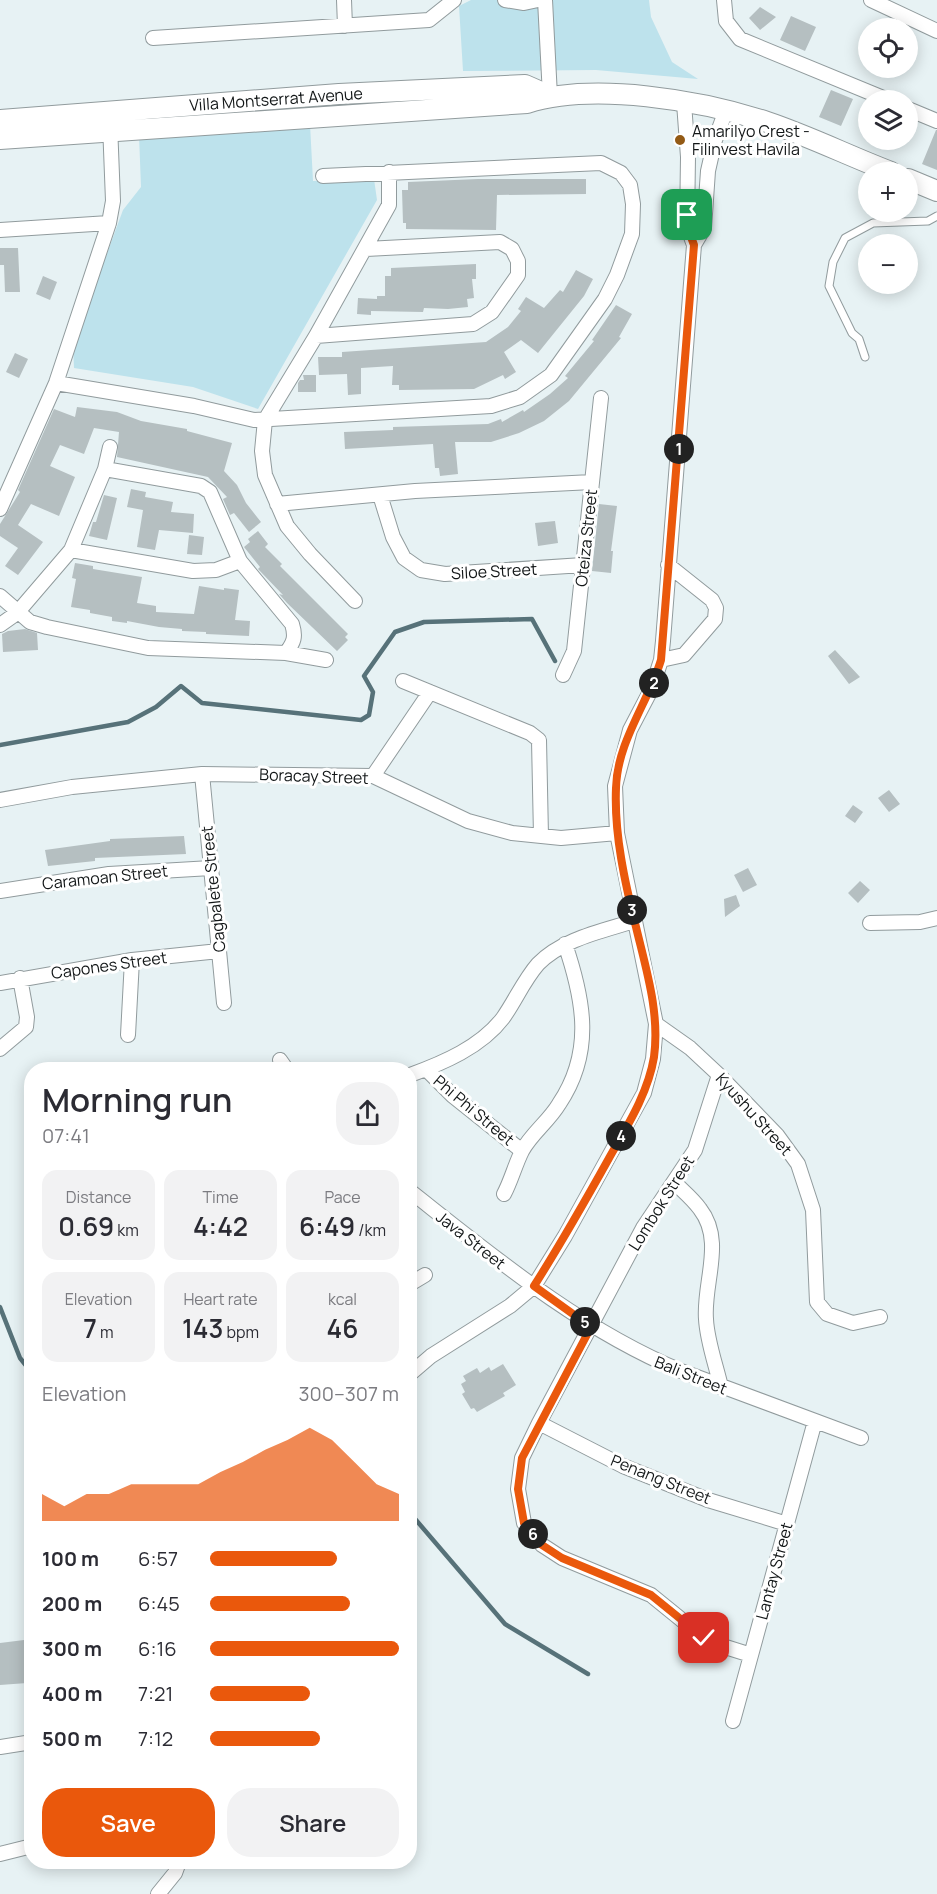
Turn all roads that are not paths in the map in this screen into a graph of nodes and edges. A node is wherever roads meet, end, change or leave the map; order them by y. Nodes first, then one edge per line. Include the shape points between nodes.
1 (344, 0) edge
2 (454, 0) edge
3 (505, 0) edge
4 (538, 0) edge
5 (545, 0) edge
6 (724, 0) edge
7 (871, 0) edge
8 (345, 26) junction
9 (937, 30) edge
10 (153, 38) dead end
11 (864, 90) edge
12 (550, 96) junction
13 (684, 103) junction
14 (109, 111) junction
15 (726, 111) junction
16 (918, 113) edge
17 (0, 120) edge
18 (937, 121) edge
19 (111, 131) junction
20 (0, 139) edge
21 (867, 162) edge
22 (389, 172) junction
23 (323, 176) dead end
24 (918, 183) edge
25 (937, 191) edge
26 (937, 216) edge
27 (109, 223) junction
28 (0, 230) edge
29 (694, 245) junction
30 (366, 249) junction
31 (316, 336) junction
32 (865, 357) dead end
33 (56, 383) junction
34 (601, 398) dead end
35 (265, 420) junction
36 (110, 447) dead end
37 (105, 469) junction
38 (592, 482) junction
39 (380, 495) junction
40 (277, 504) junction
41 (0, 508) edge
42 (71, 550) junction
43 (240, 561) junction
44 (583, 565) junction
45 (668, 565) junction
46 (0, 596) edge
47 (355, 601) dead end
48 (17, 613) junction
49 (0, 625) edge
50 (286, 653) junction
51 (326, 660) dead end
52 (661, 660) junction
53 (562, 675) dead end
54 (403, 681) dead end
55 (430, 692) junction
56 (202, 774) junction
57 (373, 776) junction
58 (0, 800) edge
59 (617, 833) junction
60 (541, 836) junction
61 (211, 868) junction
62 (0, 891) edge
63 (937, 918) edge
64 (634, 921) junction
65 (870, 922) dead end
66 (566, 944) junction
67 (219, 951) junction
68 (132, 960) junction
69 (20, 978) junction
70 (0, 983) edge
71 (224, 1004) dead end
72 (656, 1024) junction
73 (128, 1035) dead end
74 (0, 1049) edge
75 (426, 1070) junction
76 (417, 1073) edge
77 (719, 1075) junction
78 (522, 1150) junction
79 (674, 1182) junction
80 (504, 1194) dead end
81 (417, 1197) edge
82 (425, 1275) dead end
83 (417, 1280) edge
84 (534, 1286) junction
85 (879, 1317) dead end
86 (591, 1327) junction
87 (417, 1368) edge
88 (721, 1387) junction
89 (815, 1421) junction
90 (539, 1423) junction
91 (861, 1438) dead end
92 (787, 1524) junction
93 (751, 1655) junction
94 (733, 1721) dead end
95 (24, 1743) edge
96 (0, 1747) edge
97 (24, 1848) edge
98 (0, 1854) edge
99 (176, 1869) edge
100 (158, 1894) edge

1 - 8 street
2 - 8 street via 429,20
3 - 4 street
5 - 12 street
6 - 11 street via 726,21 740,39
7 - 9 street
8 - 10 street
12 - 13 street, Villa Montserrat Avenue via 639,96
12 - 14 street, Villa Montserrat Avenue via 525,84
12 - 19 street, Villa Montserrat Avenue via 527,103
13 - 15 street, Villa Montserrat Avenue
13 - 29 street via 687,226
14 - 17 street, Villa Montserrat Avenue
14 - 19 street
15 - 21 street, Villa Montserrat Avenue via 766,122
15 - 29 street via 708,171 704,228
16 - 18 street
19 - 20 street, Villa Montserrat Avenue
19 - 27 street via 114,201
22 - 23 street
22 - 30 street via 389,205
22 - 35 street via 601,163 621,173 630,185 632,234 605,299 551,375 520,398 491,405
24 - 25 street
26 - 32 lane via 873,223 845,238 833,262 829,286
27 - 28 street
27 - 33 street
29 - 45 street
30 - 31 street
30 - 31 street via 500,242 512,249 518,261 518,275 492,312 473,324
31 - 35 street
33 - 35 street
33 - 41 street
34 - 38 street, Oteiza Street
35 - 40 street via 265,475
36 - 37 street
37 - 42 street
37 - 43 street via 201,486 210,492
38 - 39 street
38 - 44 street, Oteiza Street
39 - 40 street
39 - 44 street, Siloe Street via 398,548 404,558 421,570 445,574
40 - 47 street via 293,533
42 - 43 street via 193,571 216,570
42 - 48 street
43 - 50 street via 292,624 295,635
44 - 53 street, Oteiza Street via 574,651
45 - 52 street
45 - 52 street via 712,600 716,608 715,619 684,655
46 - 48 street
48 - 49 street
48 - 50 street via 47,627 148,648
50 - 51 street
52 - 59 street via 622,754 615,786
54 - 55 street
55 - 57 street
55 - 60 street via 530,733 538,740
56 - 57 street, Boracay Street
56 - 58 street, Boracay Street via 72,787
56 - 61 street, Cagbalete Street
57 - 60 street, Boracay Street via 468,821
59 - 60 street, Boracay Street
59 - 64 street
61 - 62 street, Caramoan Street via 109,874
61 - 67 street, Cagbalete Street
63 - 65 street
64 - 66 street
64 - 72 street
66 - 75 street via 539,963 501,1020 479,1041
66 - 78 street via 582,1010 583,1040 573,1080 559,1106
67 - 68 street, Capones Street
67 - 71 street, Cagbalete Street
68 - 69 street, Capones Street
68 - 73 street
69 - 70 street, Capones Street
69 - 74 street via 26,1027
72 - 77 street, Kyushu Street
72 - 84 street via 653,1059 644,1093
75 - 76 street
75 - 78 street, Phi Phi Street
77 - 79 street, Lombok Street via 695,1150
77 - 85 street, Kyushu Street via 777,1135 798,1164 813,1210 817,1302 827,1314 853,1323
78 - 80 street
79 - 86 street, Lombok Street via 643,1228
79 - 88 street via 702,1210 711,1233 706,1322
81 - 84 street, Java Street
82 - 83 street
84 - 86 street, Bali Street
84 - 87 street
86 - 88 street, Bali Street via 653,1360
86 - 90 street, Lombok Street
88 - 89 street, Bali Street
89 - 91 street, Bali Street
89 - 92 street, Lantay Street
90 - 92 street, Penang Street via 623,1466 708,1500
90 - 93 street, Lombok Street via 522,1458 518,1489 524,1523 542,1545 562,1558 651,1595 704,1638
92 - 93 street, Lantay Street
93 - 94 street, Lantay Street
95 - 96 street
97 - 98 street
99 - 100 street

